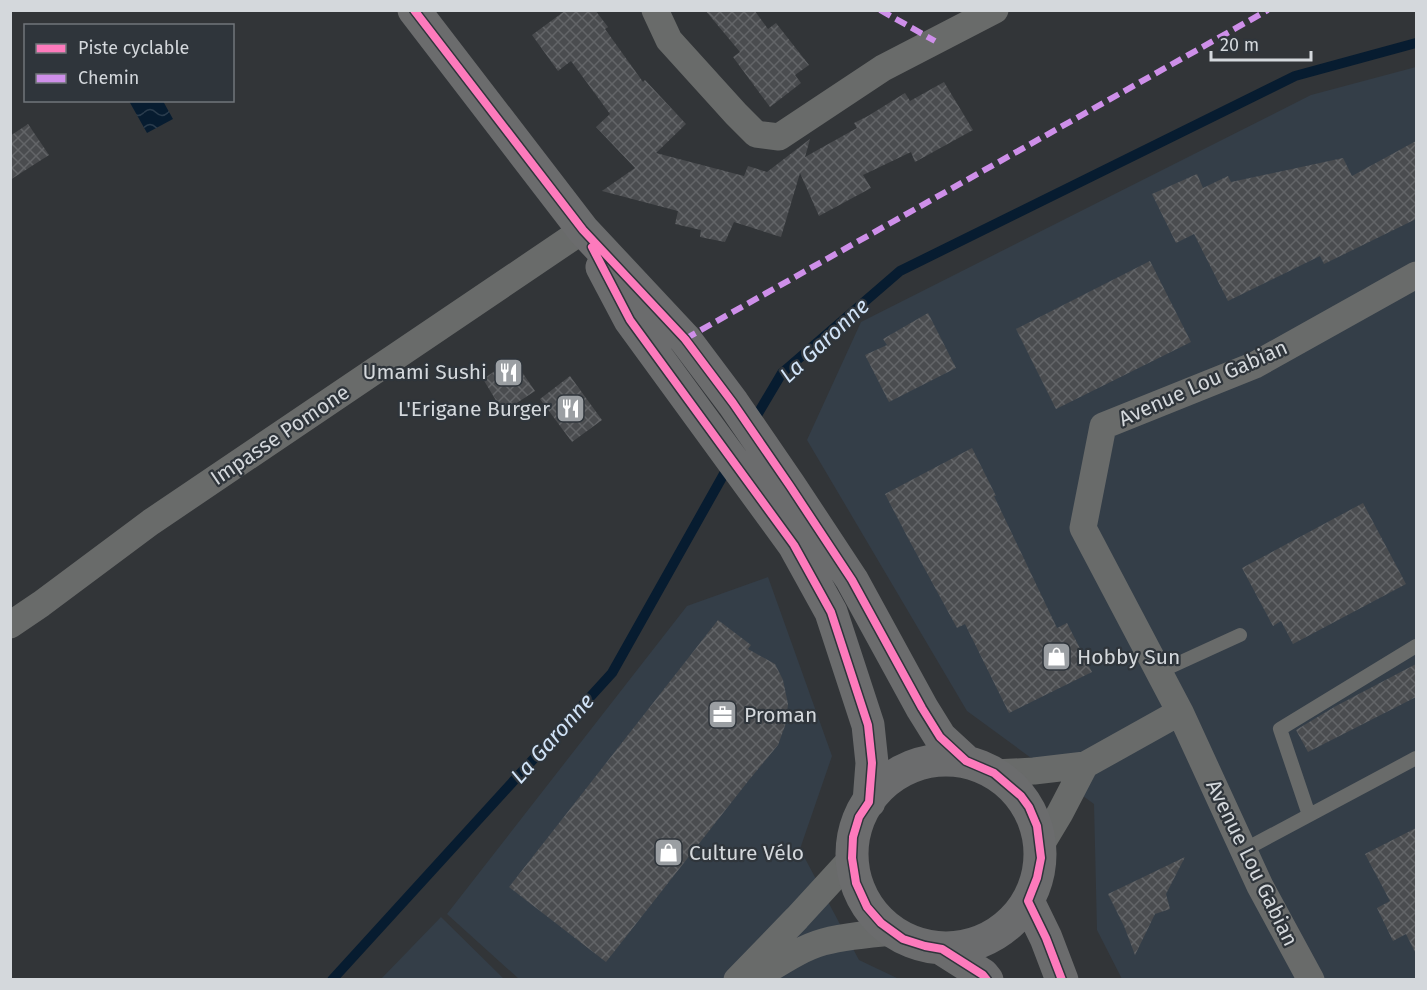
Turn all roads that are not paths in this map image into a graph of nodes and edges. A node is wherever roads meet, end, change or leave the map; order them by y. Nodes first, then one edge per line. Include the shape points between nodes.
1 (414, 10) edge
2 (655, 10) edge
3 (995, 10) edge
4 (583, 231) junction
5 (1416, 275) edge
6 (10, 625) edge
7 (1240, 635) dead end
8 (1416, 646) edge
9 (1159, 672) junction
10 (1180, 712) junction
11 (1416, 758) edge
12 (1085, 765) junction
13 (980, 767) junction
14 (868, 802) junction
15 (1309, 815) junction
16 (1040, 848) junction
17 (1244, 850) junction
18 (852, 858) junction
19 (1028, 901) junction
20 (894, 932) junction
21 (942, 949) junction
22 (737, 980) edge
23 (752, 980) edge
24 (987, 980) edge
25 (1062, 980) edge
26 (1311, 980) edge

1 - 4 main road
2 - 3 street via 669,40 736,114 756,134 779,136 883,68
4 - 6 street, Impasse Pomone via 151,522
4 - 13 main road via 685,339 733,403 852,580 940,737
4 - 14 main road via 630,320 794,545 831,612 868,725 872,763
5 - 9 street, Avenue Lou Gabian via 1255,365 1103,426 1083,528
7 - 9 lane
8 - 15 lane via 1280,729
9 - 10 street, Avenue Lou Gabian
10 - 12 street
10 - 17 street, Avenue Lou Gabian
11 - 15 lane
12 - 13 street via 1034,771
12 - 16 street
13 - 14 main road via 942,760 909,767 893,776
13 - 16 main road via 1029,807
14 - 18 main road via 853,837
15 - 17 lane
16 - 19 main road via 1038,878
17 - 26 street, Avenue Lou Gabian
18 - 20 main road via 856,883 867,907
18 - 22 street
19 - 21 main road via 1010,924 994,936 974,945
19 - 25 main road
20 - 21 main road via 903,939
20 - 23 street via 822,942
21 - 24 main road

